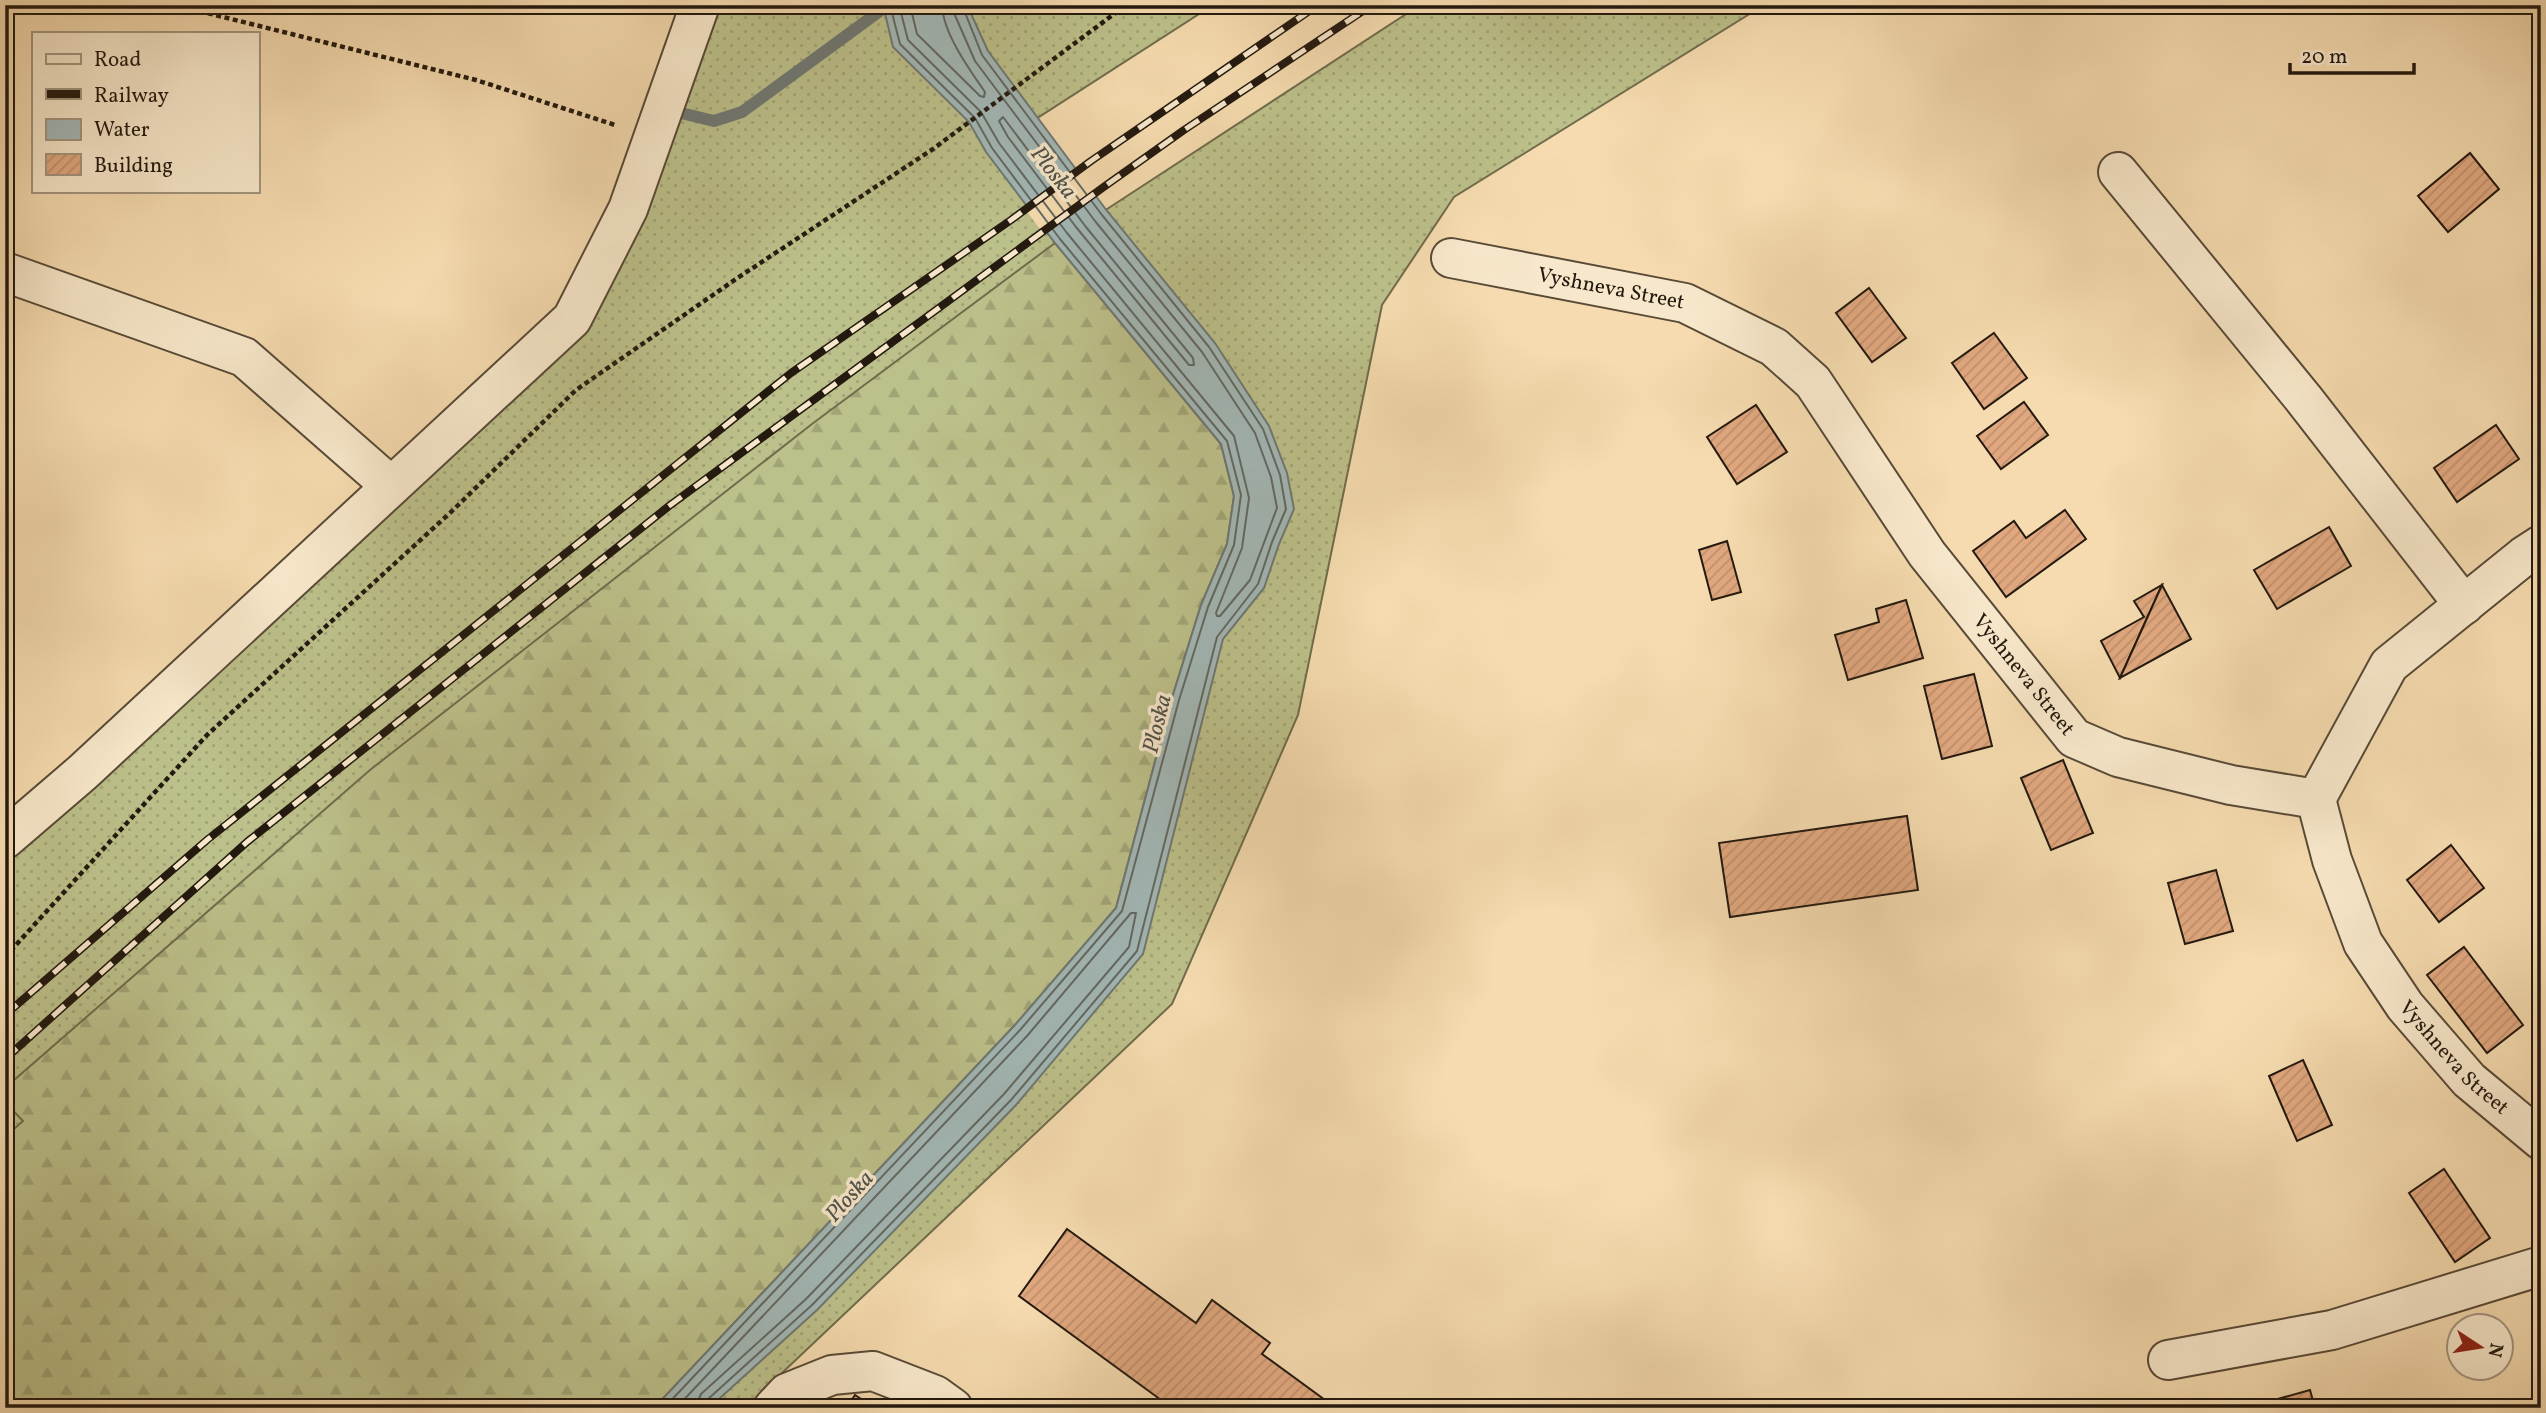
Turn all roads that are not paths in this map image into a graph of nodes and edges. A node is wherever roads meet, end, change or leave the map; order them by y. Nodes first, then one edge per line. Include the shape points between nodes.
1 (699, 5) edge
2 (2118, 172) dead end
3 (1451, 258) dead end
4 (5, 272) edge
5 (391, 486) junction
6 (2541, 545) edge
7 (2464, 605) junction
8 (2316, 799) junction
9 (5, 839) edge
10 (2541, 1140) edge
11 (2541, 1266) edge
12 (2168, 1360) dead end
13 (773, 1408) edge
14 (953, 1408) edge

1 - 5 street via 628,209 572,318
2 - 7 street
3 - 8 street, Vyshneva Street via 1685,303 1774,347 1813,382 1927,554 2074,738 2118,757 2231,785
4 - 5 street via 244,357
5 - 9 street
6 - 7 street
7 - 8 street via 2389,665
8 - 10 street, Vyshneva Street via 2332,860 2363,943 2405,1006 2469,1080
11 - 12 street via 2332,1330
13 - 14 street via 787,1393 832,1375 873,1371 935,1395

